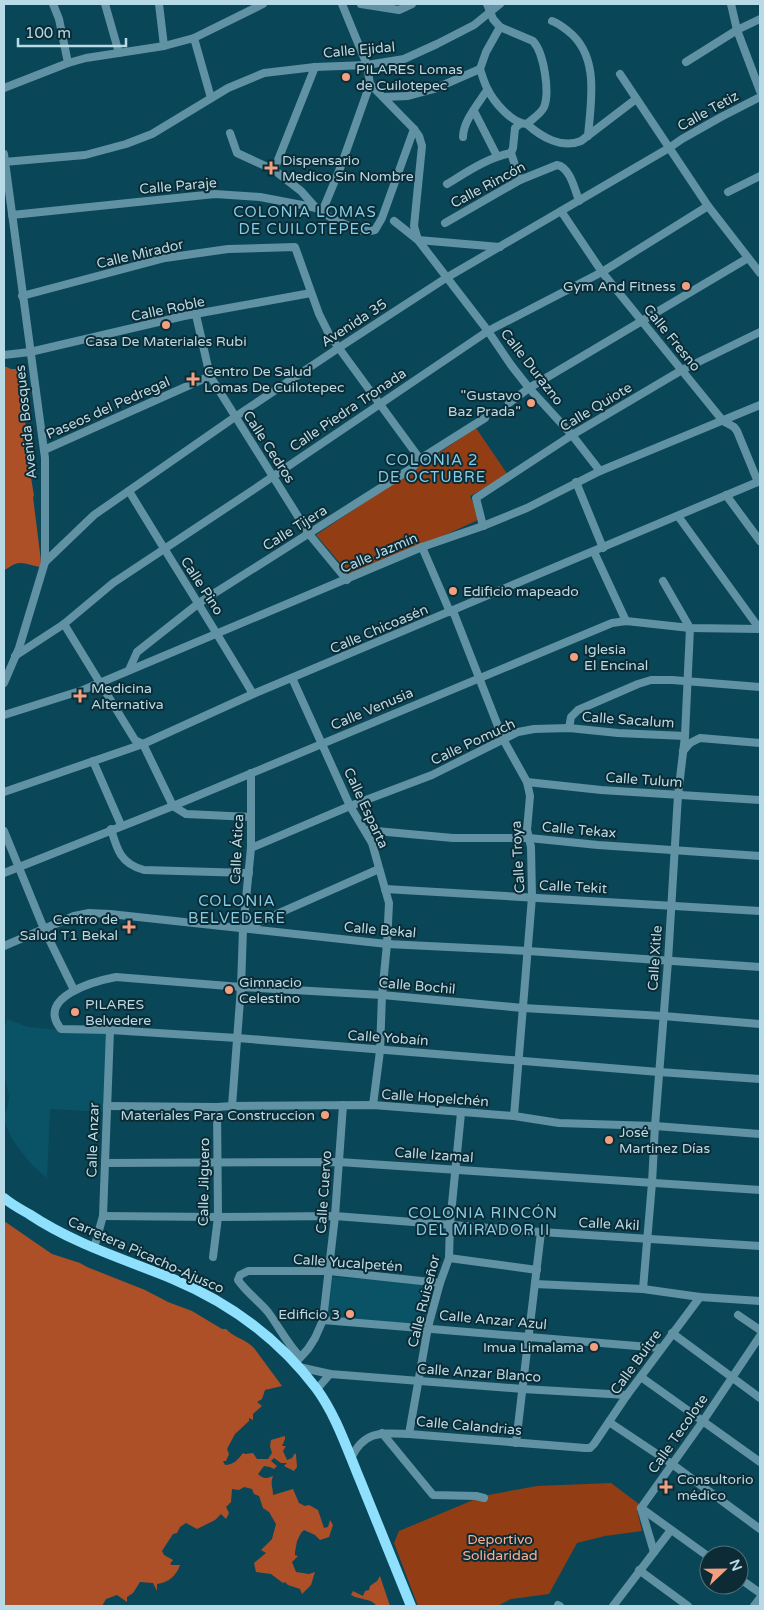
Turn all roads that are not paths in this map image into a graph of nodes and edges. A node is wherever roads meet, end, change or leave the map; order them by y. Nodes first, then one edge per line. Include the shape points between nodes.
1 (53, 4) edge
2 (105, 4) edge
3 (159, 4) edge
4 (264, 4) edge
5 (342, 4) edge
6 (361, 4) edge
7 (412, 4) edge
8 (487, 4) edge
9 (500, 4) edge
10 (730, 4) edge
11 (490, 12) junction
12 (760, 20) edge
13 (552, 21) dead end
14 (500, 27) junction
15 (737, 30) junction
16 (194, 38) junction
17 (164, 46) junction
18 (119, 53) junction
19 (686, 62) dead end
20 (68, 63) junction
21 (367, 65) junction
22 (315, 67) junction
23 (480, 69) junction
24 (620, 74) dead end
25 (370, 84) junction
26 (4, 88) edge
27 (487, 90) junction
28 (760, 92) edge
29 (384, 97) junction
30 (760, 97) edge
31 (211, 98) junction
32 (636, 99) junction
33 (474, 110) junction
34 (523, 124) junction
35 (414, 129) junction
36 (230, 134) dead end
37 (462, 136) dead end
38 (588, 136) junction
39 (669, 148) junction
40 (510, 153) junction
41 (4, 154) edge
42 (497, 156) junction
43 (4, 162) edge
44 (274, 170) junction
45 (760, 176) edge
46 (520, 180) junction
47 (446, 184) dead end
48 (728, 192) dead end
49 (6, 194) edge
50 (579, 201) junction
51 (708, 206) junction
52 (319, 210) junction
53 (561, 211) junction
54 (12, 214) junction
55 (394, 221) dead end
56 (445, 223) dead end
57 (418, 240) junction
58 (500, 247) junction
59 (748, 258) junction
60 (602, 272) junction
61 (760, 273) edge
62 (446, 278) junction
63 (311, 293) junction
64 (22, 296) junction
65 (196, 315) junction
66 (642, 320) junction
67 (488, 331) junction
68 (760, 332) edge
69 (340, 347) junction
70 (30, 352) junction
71 (4, 355) edge
72 (682, 370) junction
73 (210, 376) junction
74 (529, 388) junction
75 (509, 403) dead end
76 (380, 404) junction
77 (760, 405) edge
78 (235, 417) junction
79 (486, 418) dead end
80 (722, 420) junction
81 (572, 435) junction
82 (44, 450) junction
83 (420, 459) junction
84 (600, 471) junction
85 (274, 476) junction
86 (759, 481) edge
87 (576, 482) junction
88 (130, 491) junction
89 (726, 495) junction
90 (678, 516) junction
91 (484, 526) junction
92 (309, 534) junction
93 (760, 540) edge
94 (422, 548) junction
95 (603, 548) junction
96 (164, 549) junction
97 (594, 552) junction
98 (45, 562) junction
99 (347, 580) junction
100 (663, 581) dead end
101 (199, 603) junction
102 (452, 612) junction
103 (626, 621) junction
104 (64, 624) junction
105 (690, 628) junction
106 (760, 628) edge
107 (217, 632) junction
108 (15, 656) junction
109 (129, 670) junction
110 (292, 678) junction
111 (480, 678) junction
112 (687, 681) junction
113 (4, 682) edge
114 (99, 683) junction
115 (760, 687) edge
116 (254, 694) junction
117 (4, 714) edge
118 (569, 728) junction
119 (685, 736) junction
120 (503, 739) junction
121 (322, 743) junction
122 (760, 743) edge
123 (143, 744) junction
124 (683, 751) junction
125 (93, 761) junction
126 (251, 773) junction
127 (527, 782) junction
128 (4, 792) edge
129 (678, 795) junction
130 (760, 800) edge
131 (173, 806) junction
132 (350, 806) junction
133 (251, 817) junction
134 (121, 825) junction
135 (111, 829) junction
136 (365, 830) junction
137 (4, 831) edge
138 (529, 838) junction
139 (252, 848) junction
140 (674, 850) junction
141 (760, 856) edge
142 (18, 866) junction
143 (379, 869) junction
144 (4, 873) edge
145 (249, 873) junction
146 (385, 889) junction
147 (532, 897) junction
148 (671, 905) junction
149 (760, 911) edge
150 (44, 929) junction
151 (243, 929) junction
152 (387, 944) junction
153 (4, 946) edge
154 (528, 951) junction
155 (668, 961) junction
156 (760, 967) edge
157 (241, 987) junction
158 (74, 990) junction
159 (382, 995) junction
160 (523, 1008) junction
161 (663, 1016) junction
162 (760, 1024) edge
163 (110, 1030) junction
164 (237, 1038) junction
165 (380, 1050) junction
166 (520, 1060) junction
167 (659, 1072) junction
168 (760, 1078) edge
169 (342, 1104) junction
170 (373, 1105) junction
171 (107, 1106) junction
172 (232, 1106) junction
173 (217, 1107) junction
174 (461, 1113) junction
175 (514, 1116) junction
176 (655, 1126) junction
177 (760, 1134) edge
178 (339, 1162) junction
179 (105, 1163) junction
180 (218, 1163) junction
181 (456, 1169) junction
182 (652, 1183) junction
183 (760, 1190) edge
184 (4, 1198) edge
185 (103, 1216) junction
186 (335, 1216) junction
187 (218, 1217) junction
188 (450, 1224) junction
189 (541, 1232) junction
190 (647, 1238) junction
191 (760, 1246) edge
192 (94, 1248) junction
193 (213, 1257) dead end
194 (449, 1258) junction
195 (537, 1270) junction
196 (329, 1271) junction
197 (440, 1283) junction
198 (535, 1284) junction
199 (643, 1289) junction
200 (700, 1297) junction
201 (760, 1301) edge
202 (738, 1315) dead end
203 (323, 1320) junction
204 (428, 1327) junction
205 (760, 1330) edge
206 (672, 1334) junction
207 (529, 1336) junction
208 (760, 1336) edge
209 (661, 1348) junction
210 (298, 1363) junction
211 (330, 1374) junction
212 (641, 1377) junction
213 (732, 1378) junction
214 (419, 1381) junction
215 (317, 1389) junction
216 (523, 1389) junction
217 (627, 1395) junction
218 (760, 1398) edge
219 (703, 1421) junction
220 (609, 1422) junction
221 (382, 1433) junction
222 (409, 1434) junction
223 (516, 1443) junction
224 (594, 1444) joint
225 (351, 1458) junction
226 (760, 1462) edge
227 (672, 1464) junction
228 (484, 1498) dead end
229 (641, 1508) junction
230 (760, 1529) edge
231 (671, 1530) junction
232 (699, 1550) edge
233 (654, 1552) junction
234 (640, 1570) junction
235 (749, 1585) edge
236 (760, 1593) edge
237 (760, 1598) edge
238 (411, 1606) edge
239 (613, 1606) edge
240 (688, 1606) edge
241 (754, 1606) edge

1 - 20 street
2 - 18 street
3 - 17 street
4 - 16 street
5 - 21 street
6 - 7 street via 399,10
8 - 11 street
9 - 11 street, Calle Ejidal
10 - 15 street
11 - 14 street
11 - 21 street, Calle Ejidal via 474,25 419,53
12 - 15 street
13 - 38 street via 577,38 590,61 592,91
14 - 23 street
14 - 34 street via 533,41 542,56 546,92 544,107
15 - 19 street
15 - 28 street
16 - 17 street
16 - 31 street
17 - 18 street
18 - 20 street
20 - 26 street
21 - 22 street, Calle Ejidal
21 - 25 street
22 - 31 street, Calle Ejidal via 264,73
22 - 44 street
23 - 27 street
23 - 29 street via 434,89 408,96
24 - 32 street
25 - 29 street
25 - 52 street via 341,166
27 - 33 street
27 - 34 street via 504,111
29 - 35 street
30 - 39 street, Calle Tetiz
31 - 43 street, Calle Ejidal via 152,134 105,151
32 - 38 street
32 - 39 street
33 - 37 street
33 - 42 street
34 - 38 street via 563,144 572,145
34 - 40 street via 515,128
35 - 52 street, Calle Paraje via 375,230 358,230
35 - 57 street via 422,146 414,226
36 - 44 street via 237,153
39 - 50 street, Avenida 35
39 - 51 street
40 - 42 street
40 - 46 street
41 - 43 street, Avenida Bosques
42 - 47 street
43 - 49 street, Avenida Bosques
44 - 52 street
45 - 48 street
46 - 50 street, Calle Rincón via 562,166
46 - 56 street, Calle Rincón
49 - 54 street, Avenida Bosques
50 - 53 street, Avenida 35
51 - 59 street
51 - 60 street, Calle Piedra Tronada
52 - 54 street, Calle Paraje via 260,198 215,194
53 - 58 street, Avenida 35
53 - 60 street, Calle Fresno
54 - 64 street, Avenida Bosques
55 - 57 street
57 - 58 street
57 - 62 street, Calle Durazno
58 - 62 street, Avenida 35
59 - 61 street
59 - 66 street
60 - 66 street, Calle Fresno
60 - 67 street, Calle Piedra Tronada
62 - 67 street, Calle Durazno
62 - 69 street, Avenida 35
63 - 64 street, Calle Mirador via 295,247 228,249 165,258
63 - 65 street, Calle Roble
63 - 69 street via 324,325
64 - 70 street, Avenida Bosques
65 - 70 street, Calle Roble
65 - 73 street, Calle Cedros
66 - 72 street, Calle Fresno
66 - 74 street
67 - 74 street, Calle Durazno
67 - 76 street, Calle Piedra Tronada
68 - 72 street, Calle Quiote
69 - 76 street
69 - 78 street, Avenida 35
70 - 71 street, Calle Roble
70 - 82 street, Avenida Bosques
72 - 80 street, Calle Fresno
72 - 81 street, Calle Quiote
73 - 78 street, Calle Cedros
73 - 82 street, Paseos del Pedregal
74 - 75 street
74 - 81 street, Calle Durazno
76 - 83 street
76 - 85 street, Calle Piedra Tronada
77 - 80 street, Calle Jazmín
78 - 85 street, Calle Cedros
78 - 88 street, Avenida 35
79 - 83 street, Calle Tijera
80 - 84 street, Calle Jazmín
80 - 86 street, Calle Fresno via 737,431
81 - 84 street, Calle Durazno
81 - 91 street, Calle Quiote via 476,498
82 - 98 street, Avenida Bosques
83 - 92 street, Calle Tijera via 412,468
84 - 87 street, Calle Jazmín
85 - 92 street, Calle Cedros
85 - 96 street, Calle Piedra Tronada
86 - 89 street, Calle Chicoasén
87 - 91 street, Calle Jazmín
87 - 95 street
88 - 96 street, Calle Pino
88 - 98 street, Avenida 35 via 94,515
89 - 90 street, Calle Chicoasén
89 - 93 street
90 - 95 street, Calle Chicoasén
90 - 106 street
91 - 94 street, Calle Jazmín
92 - 99 street, Calle Cedros
92 - 101 street, Calle Tijera
94 - 99 street, Calle Jazmín
94 - 102 street, Calle Troya
95 - 97 street, Calle Chicoasén
96 - 101 street, Calle Pino
96 - 104 street, Calle Piedra Tronada via 113,583
97 - 102 street, Calle Chicoasén
97 - 103 street
98 - 108 street, Avenida Bosques
99 - 107 street, Calle Jazmín
100 - 105 street
101 - 107 street, Calle Pino
101 - 109 street, Calle Tijera via 137,652
102 - 110 street, Calle Chicoasén
102 - 111 street, Calle Troya
103 - 105 street, Calle Venusia
103 - 111 street, Calle Venusia via 612,623
104 - 108 street, Calle Piedra Tronada
104 - 114 street
105 - 106 street, Calle Venusia
105 - 112 street, Calle Xitle
107 - 109 street, Calle Jazmín
107 - 116 street, Calle Pino
108 - 113 street, Avenida Bosques
109 - 114 street, Calle Jazmín
110 - 116 street, Calle Chicoasén
110 - 121 street, Calle Esparta
111 - 120 street, Calle Troya
111 - 121 street, Calle Venusia
112 - 115 street
112 - 118 street via 651,680 638,684 578,710 571,717
112 - 119 street, Calle Xitle
114 - 117 street, Calle Jazmín
114 - 123 street via 135,740
116 - 123 street, Calle Chicoasén
118 - 119 street, Calle Sacalum
118 - 120 street, Calle Pomuch via 534,729
119 - 124 street, Calle Xitle
120 - 127 street, Calle Troya
120 - 132 street, Calle Pomuch via 432,775
121 - 126 street, Calle Venusia
121 - 132 street, Calle Esparta
122 - 124 street, Calle Sacalum via 700,738
123 - 125 street, Calle Chicoasén
123 - 131 street
124 - 129 street, Calle Xitle
125 - 128 street, Calle Chicoasén
125 - 134 street
126 - 131 street, Calle Venusia
126 - 133 street, Calle Ática
127 - 129 street, Calle Tulum
127 - 138 street, Calle Troya
129 - 130 street, Calle Tulum
129 - 140 street, Calle Xitle
131 - 133 street via 186,814
131 - 134 street, Calle Venusia
132 - 136 street, Calle Esparta
132 - 139 street, Calle Pomuch
133 - 139 street, Calle Ática
134 - 135 street, Calle Venusia
135 - 142 street, Calle Venusia
135 - 145 street via 125,862 134,868
136 - 138 street, Calle Tekax via 453,838
136 - 143 street, Calle Esparta
137 - 142 street
138 - 140 street, Calle Tekax
138 - 147 street, Calle Troya
139 - 145 street, Calle Ática
140 - 141 street, Calle Tekax
140 - 148 street, Calle Xitle
142 - 144 street, Calle Venusia
142 - 150 street
143 - 146 street, Calle Esparta
143 - 151 street
145 - 151 street, Calle Ática
146 - 147 street, Calle Tekit
146 - 152 street, Calle Esparta
147 - 148 street, Calle Tekit
147 - 154 street, Calle Troya
148 - 149 street, Calle Tekit
148 - 155 street, Calle Xitle
150 - 151 street, Calle Bekal via 89,913
150 - 153 street, Calle Bekal
150 - 158 street
151 - 152 street, Calle Bekal
151 - 157 street, Calle Ática
152 - 154 street, Calle Bekal
152 - 159 street, Calle Esparta
154 - 155 street, Calle Bekal
154 - 160 street, Calle Troya
155 - 156 street, Calle Bekal
155 - 161 street, Calle Xitle
157 - 158 street, Calle Bochil via 116,977
157 - 159 street, Calle Bochil
157 - 164 street, Calle Ática
158 - 163 street, Calle Yobaín via 62,998 56,1009 56,1023 61,1029
159 - 160 street, Calle Bochil
159 - 165 street, Calle Esparta
160 - 161 street, Calle Bochil
160 - 166 street, Calle Troya
161 - 162 street, Calle Bochil
161 - 167 street, Calle Xitle
163 - 164 street, Calle Yobaín
163 - 171 street, Calle Anzar
164 - 165 street, Calle Yobaín
164 - 172 street, Calle Ática
165 - 166 street, Calle Yobaín
165 - 170 street, Calle Esparta
166 - 167 street, Calle Yobaín
166 - 175 street, Calle Troya
167 - 168 street, Calle Yobaín
167 - 176 street, Calle Xitle
169 - 170 street, Calle Hopelchén
169 - 172 street, Calle Hopelchén
169 - 178 street, Calle Cuervo
170 - 174 street, Calle Hopelchén
171 - 173 street, Calle Hopelchén
171 - 179 street, Calle Anzar
172 - 173 street, Calle Hopelchén
173 - 180 street, Calle Jilguero
174 - 175 street, Calle Hopelchén
174 - 181 street, Calle Ruiseñor
175 - 176 street, Calle Hopelchén via 559,1123
176 - 177 street, Calle Hopelchén
176 - 182 street, Calle Xitle
178 - 180 street, Calle Izamal
178 - 181 street, Calle Izamal
178 - 186 street, Calle Cuervo
179 - 180 street, Calle Izamal
179 - 185 street, Calle Anzar
180 - 187 street, Calle Jilguero
181 - 182 street, Calle Izamal
181 - 188 street, Calle Ruiseñor
182 - 183 street, Calle Izamal
182 - 190 street, Calle Xitle
184 - 192 main road, Carretera Picacho-Ajusco via 45,1225
185 - 187 street, Calle Akil
185 - 192 street, Calle Anzar
186 - 187 street, Calle Akil
186 - 188 street, Calle Akil
186 - 196 street, Calle Cuervo
187 - 193 street, Calle Jilguero
188 - 189 street, Calle Akil
188 - 194 street, Calle Ruiseñor
189 - 190 street, Calle Akil
189 - 195 street
190 - 191 street, Calle Akil
190 - 199 street, Calle Xitle
192 - 210 main road, Carretera Picacho-Ajusco via 211,1297 274,1340
194 - 195 street
194 - 197 street, Calle Ruiseñor
195 - 198 street
196 - 197 street, Calle Yucalpetén
196 - 203 street, Calle Cuervo
196 - 210 street, Calle Yucalpetén via 248,1271 238,1280 278,1326
197 - 204 street, Calle Ruiseñor
198 - 199 street
198 - 207 street
199 - 200 street
200 - 201 street
200 - 206 street, Calle Buitre
202 - 205 street
203 - 204 street, Calle Anzar Azul
203 - 210 street, Calle Cuervo
204 - 207 street, Calle Anzar Azul
204 - 214 street, Calle Ruiseñor
206 - 209 street, Calle Buitre
206 - 213 street
207 - 209 street, Calle Anzar Azul
207 - 216 street
208 - 213 street, Calle Tecolote
209 - 212 street, Calle Buitre
210 - 211 street, Calle Anzar Blanco
210 - 215 main road, Carretera Picacho-Ajusco
211 - 214 street, Calle Anzar Blanco
211 - 215 street
212 - 217 street, Calle Buitre
212 - 219 street
213 - 218 street
213 - 219 street, Calle Tecolote
214 - 216 street, Calle Anzar Blanco
214 - 222 street, Calle Ruiseñor
215 - 225 main road, Carretera Picacho-Ajusco
216 - 217 street, Calle Anzar Blanco
216 - 223 street
217 - 220 street, Calle Buitre
219 - 226 street
219 - 227 street, Calle Tecolote
220 - 224 street, Calle Buitre
220 - 227 street
221 - 222 street, Calle Calandrias
221 - 225 street, Calle Calandrias via 364,1439
221 - 228 street via 433,1495
222 - 223 street, Calle Calandrias
223 - 224 street, Calle Calandrias via 585,1448
225 - 238 main road, Carretera Picacho-Ajusco
227 - 229 street, Calle Tecolote
227 - 230 street
229 - 231 street
229 - 233 street
231 - 232 street
231 - 233 street
233 - 234 street
234 - 239 street
234 - 240 street
235 - 236 street
237 - 241 street

